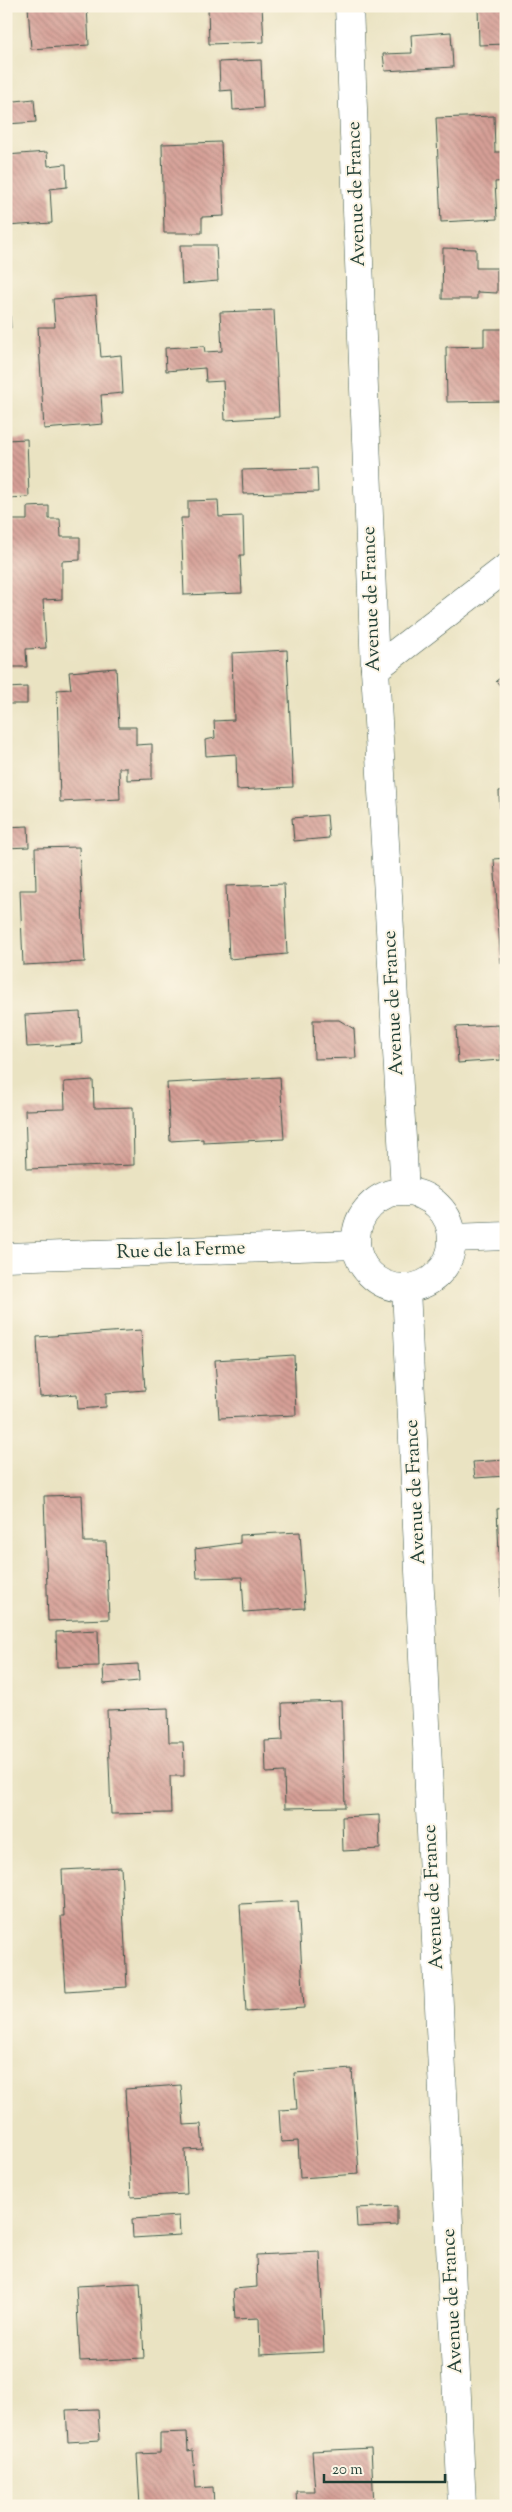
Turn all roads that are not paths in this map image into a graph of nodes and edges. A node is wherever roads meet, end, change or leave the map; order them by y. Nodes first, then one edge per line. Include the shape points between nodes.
1 (349, 6) edge
2 (506, 568) edge
3 (375, 669) junction
4 (405, 1191) junction
5 (506, 1236) edge
6 (453, 1238) junction
7 (356, 1245) junction
8 (6, 1257) edge
9 (406, 1288) junction
10 (462, 2506) edge

1 - 3 street, Avenue de France
2 - 3 street
3 - 4 street, Avenue de France
4 - 6 street via 420,1193 433,1200 443,1210
4 - 7 street via 389,1193 374,1201 363,1213 356,1228
5 - 6 street
6 - 9 street via 451,1253 434,1278
7 - 8 street, Rue de la Ferme
7 - 9 street via 359,1259 378,1281
9 - 10 street, Avenue de France

